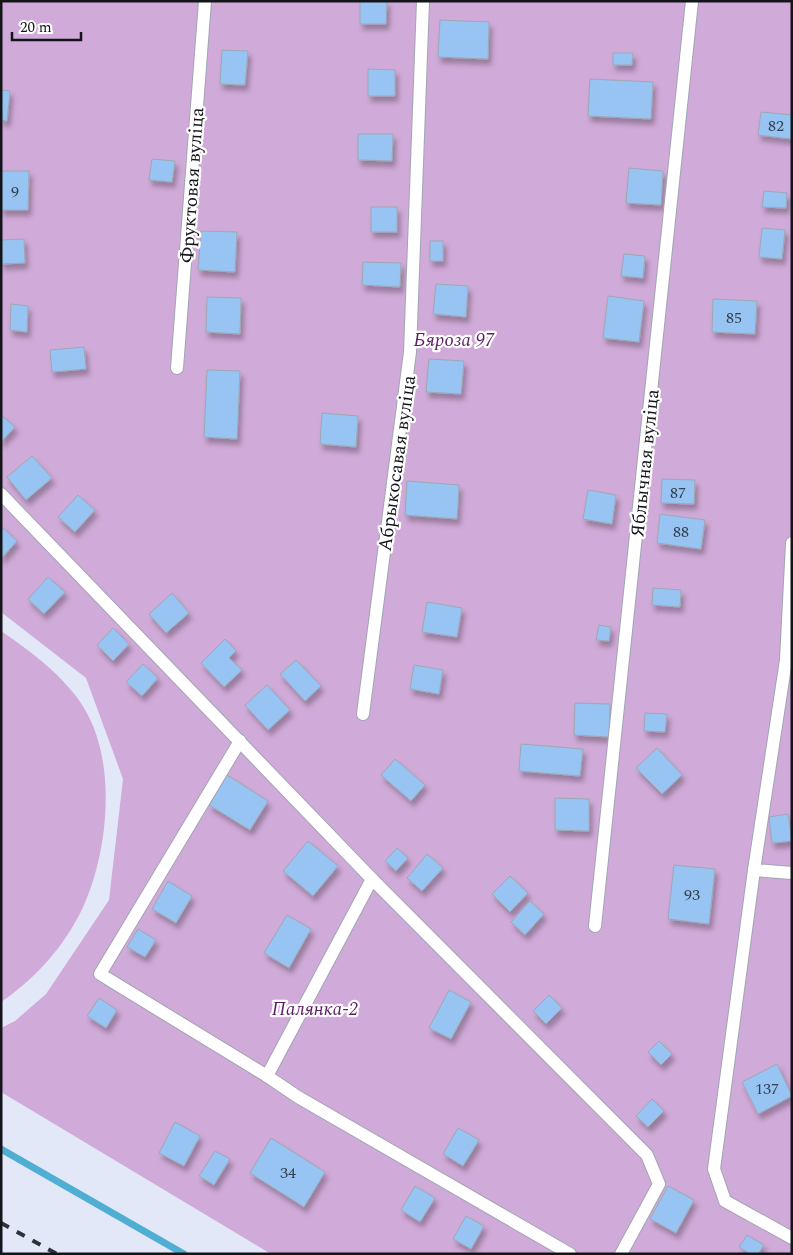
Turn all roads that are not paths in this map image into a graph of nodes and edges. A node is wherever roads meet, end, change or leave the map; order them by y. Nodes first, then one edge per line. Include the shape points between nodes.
1 (205, 1) edge
2 (423, 1) edge
3 (692, 1) edge
4 (177, 368) dead end
5 (1, 494) edge
6 (792, 543) edge
7 (363, 714) dead end
8 (240, 742) junction
9 (754, 870) junction
10 (792, 873) edge
11 (372, 879) junction
12 (595, 926) dead end
13 (267, 1076) junction
14 (792, 1238) edge
15 (570, 1254) edge
16 (621, 1254) edge

1 - 4 lane, Фруктовая вуліца
2 - 7 lane, Абрыкосавая вуліца via 410,352
3 - 12 lane, Яблычная вуліца
5 - 8 lane
6 - 9 lane via 786,660
8 - 11 lane
8 - 13 lane via 100,974
9 - 10 lane
9 - 14 lane via 714,1169 726,1201
11 - 13 lane
11 - 16 lane via 647,1155 659,1184
13 - 15 lane

